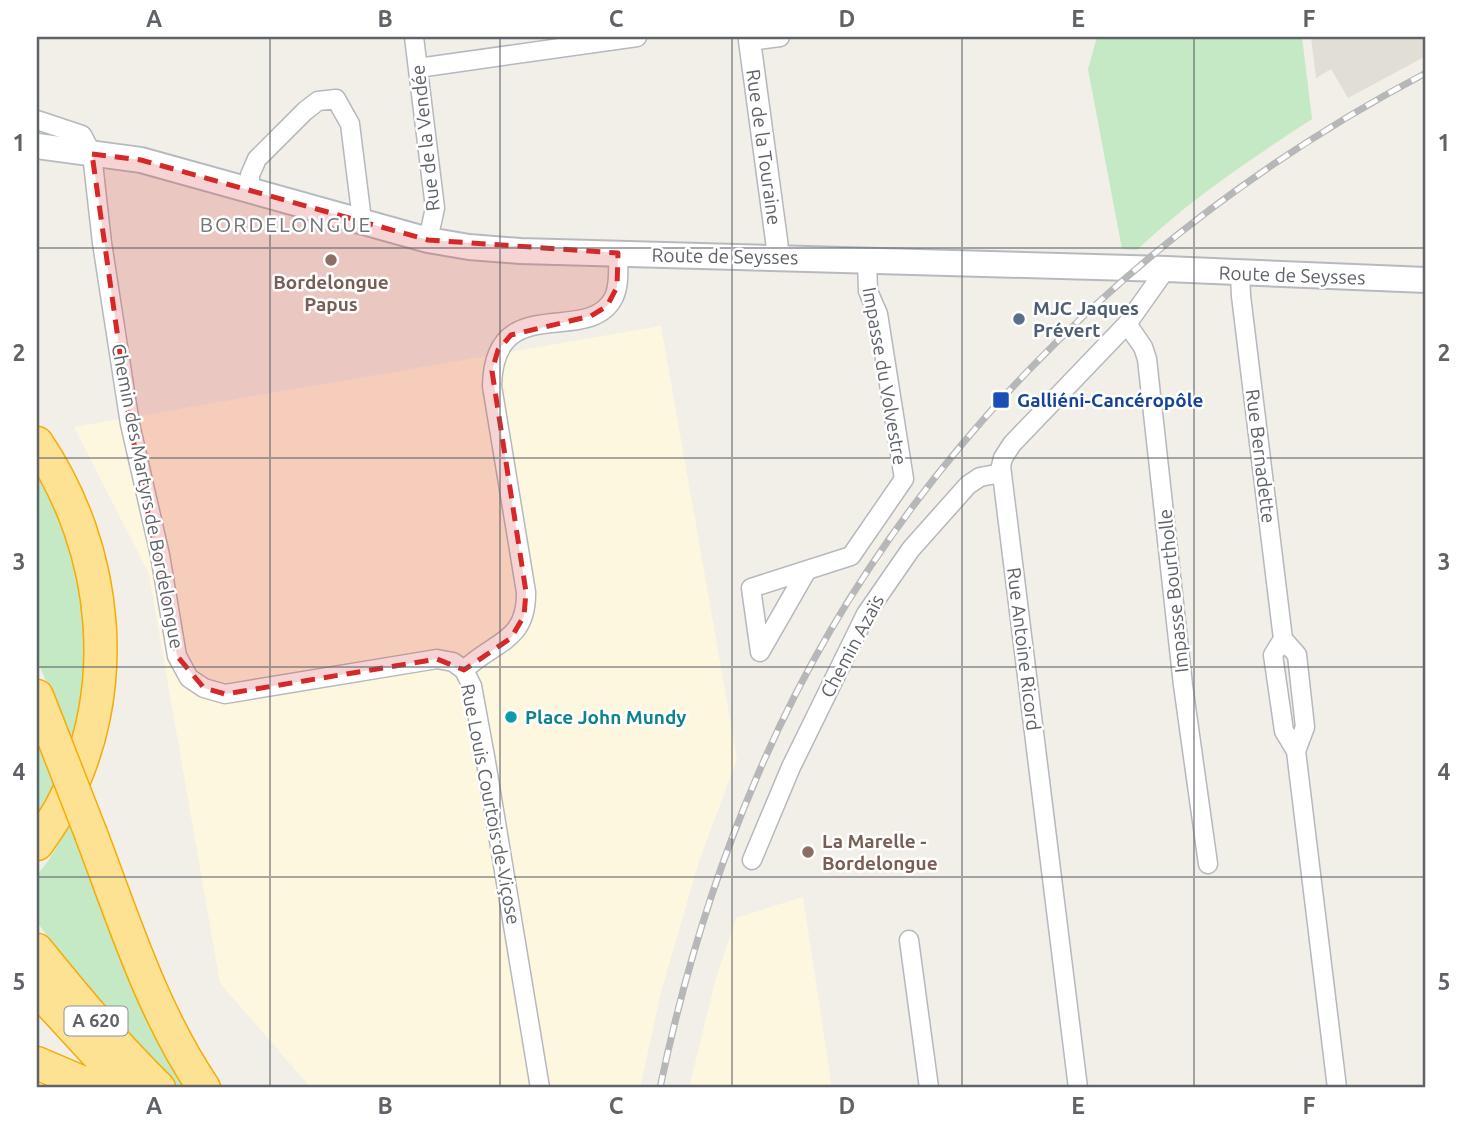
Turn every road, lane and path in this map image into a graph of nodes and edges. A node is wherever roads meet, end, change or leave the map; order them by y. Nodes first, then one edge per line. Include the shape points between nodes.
1 (414, 37) edge
2 (637, 37) edge
3 (780, 37) edge
4 (749, 39) edge
5 (418, 68) junction
6 (37, 120) edge
7 (37, 146) edge
8 (92, 154) junction
9 (250, 191) junction
10 (359, 221) junction
11 (428, 240) junction
12 (618, 253) junction
13 (776, 257) junction
14 (867, 260) junction
15 (1166, 269) junction
16 (1240, 273) junction
17 (1426, 280) edge
18 (1127, 324) junction
19 (37, 443) edge
20 (1001, 473) junction
21 (807, 569) dead end
22 (464, 670) junction
23 (42, 710) edge
24 (37, 844) edge
25 (752, 860) dead end
26 (1208, 864) dead end
27 (909, 940) dead end
28 (37, 950) edge
29 (37, 989) edge
30 (37, 1063) edge
31 (90, 1088) edge
32 (128, 1088) edge
33 (159, 1088) edge
34 (204, 1088) edge
35 (540, 1088) edge
36 (929, 1088) edge
37 (1078, 1088) edge
38 (1337, 1088) edge

1 - 5 street, Rue de la Vendée
2 - 5 street
3 - 4 street
4 - 13 street, Rue de la Touraine
5 - 11 street, Rue de la Vendée via 435,208
6 - 8 street via 82,135
7 - 8 main road, Route de Seysses
8 - 9 main road, Route de Seysses via 129,158
8 - 22 street, Chemin des Martyrs de Bordelongue via 132,437 160,555 177,656 189,678 225,694 437,659
9 - 10 main road, Route de Seysses
9 - 10 street via 257,159 318,101 336,99 350,124
10 - 11 main road, Route de Seysses
11 - 12 main road, Route de Seysses via 520,251
12 - 13 main road, Route de Seysses
12 - 22 street, Rue Louis Courtois de Viçose via 617,287 600,313 524,329 511,335 498,350 492,386 526,605 510,638
13 - 14 main road, Route de Seysses
14 - 15 main road, Route de Seysses
14 - 21 street, Impasse du Volvestre via 868,291 877,314 904,479 851,556
15 - 16 main road, Route de Seysses
15 - 18 street, Rue Antoine Ricord
16 - 17 main road, Route de Seysses
16 - 38 street, Rue Bernadette via 1283,639 1297,656 1305,727 1296,751
18 - 20 street, Rue Antoine Ricord via 1018,436 1003,458
18 - 26 street, Impasse Bourtholle via 1147,359
19 - 24 highway via 70,499 84,535 100,614 100,660 98,694 76,775
20 - 25 street, Chemin Azaïs via 968,485 911,550 866,614
20 - 37 street, Rue Antoine Ricord
22 - 35 street, Rue Louis Courtois de Viçose via 472,686 486,762
23 - 34 highway, bridge via 162,1016
27 - 36 street
28 - 33 highway, A 620
29 - 32 highway, A 620
30 - 31 highway

